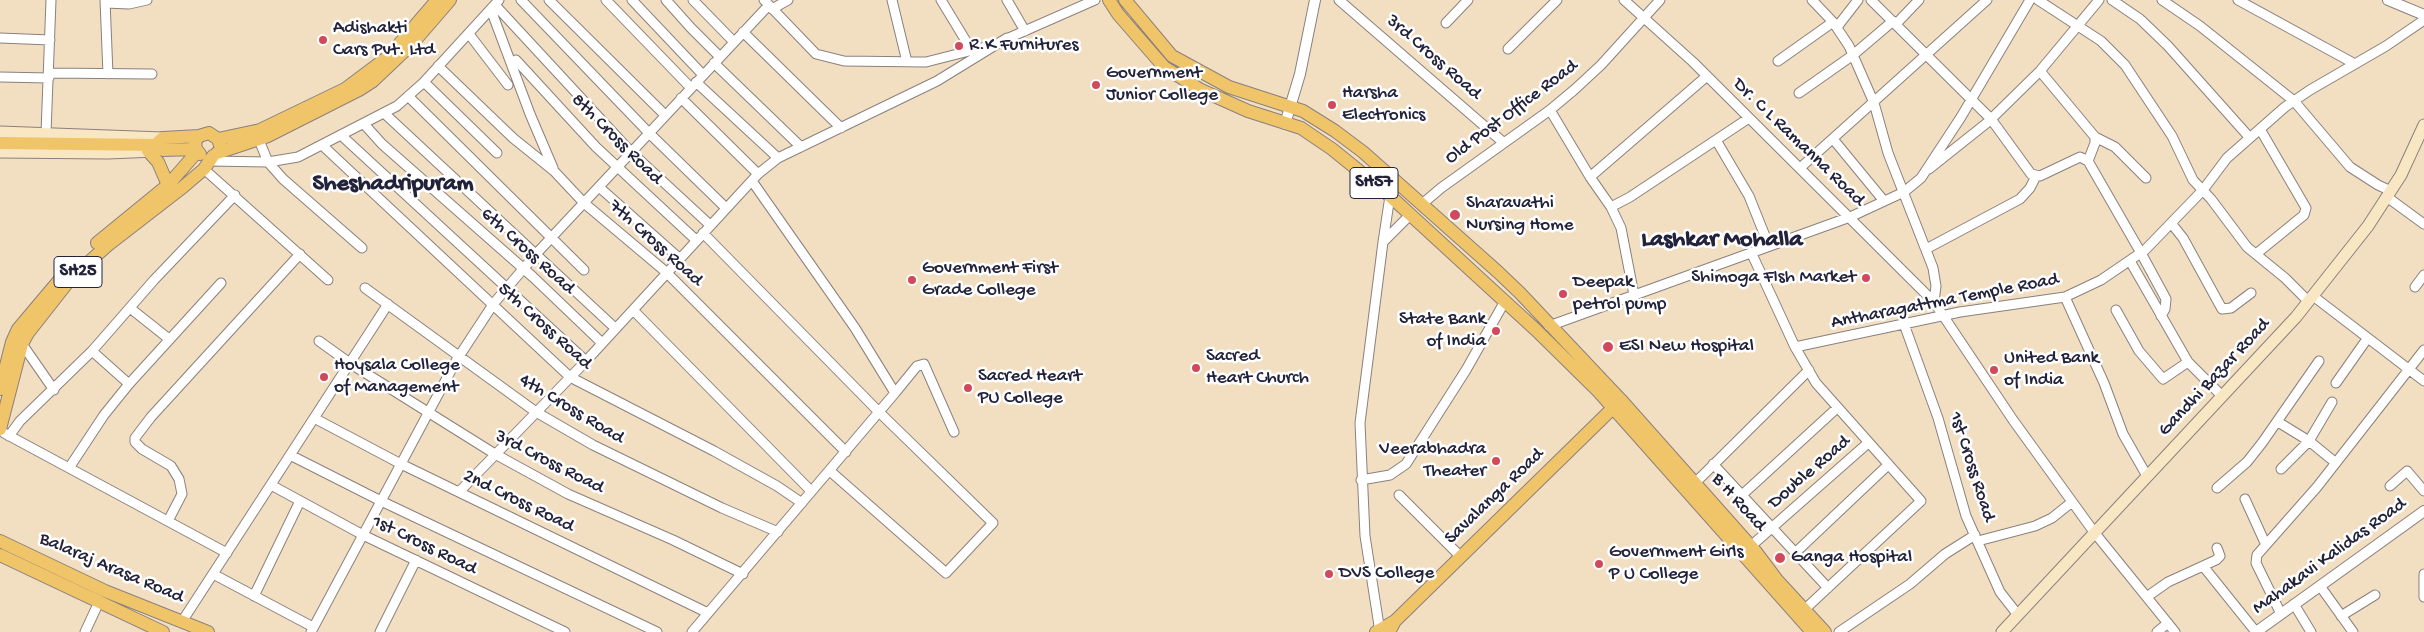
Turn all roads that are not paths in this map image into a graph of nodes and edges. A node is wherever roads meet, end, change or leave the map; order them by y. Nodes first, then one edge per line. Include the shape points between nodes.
1 (51, 0) edge
2 (147, 0) edge
3 (437, 0) edge
4 (450, 0) edge
5 (522, 0) edge
6 (548, 0) edge
7 (606, 0) edge
8 (632, 0) edge
9 (666, 0) edge
10 (694, 0) edge
11 (788, 0) edge
12 (892, 0) edge
13 (941, 0) edge
14 (1007, 0) edge
15 (1095, 0) edge
16 (1109, 0) edge
17 (1125, 0) edge
18 (1315, 0) edge
19 (1339, 0) edge
20 (1468, 0) edge
21 (1557, 0) edge
22 (1624, 0) edge
23 (1660, 0) edge
24 (1812, 0) edge
25 (1858, 0) edge
26 (1871, 0) edge
27 (1919, 0) edge
28 (1987, 0) edge
29 (2030, 0) edge
30 (2038, 0) edge
31 (2099, 0) edge
32 (2112, 0) edge
33 (2162, 0) edge
34 (2238, 0) edge
35 (2388, 0) edge
36 (105, 2) edge
37 (769, 4) edge
38 (495, 5) edge
39 (2424, 15) edge
40 (1644, 19) junction
41 (2424, 20) edge
42 (1446, 23) dead end
43 (1894, 23) junction
44 (1835, 24) junction
45 (2078, 27) junction
46 (1025, 31) junction
47 (743, 32) junction
48 (469, 34) junction
49 (0, 38) edge
50 (1007, 38) junction
51 (50, 40) junction
52 (734, 42) junction
53 (1508, 49) dead end
54 (972, 52) junction
55 (1853, 55) junction
56 (1928, 56) junction
57 (516, 60) dead end
58 (717, 60) junction
59 (1778, 61) dead end
60 (907, 62) junction
61 (2355, 64) junction
62 (438, 66) junction
63 (2040, 72) junction
64 (108, 74) junction
65 (152, 74) dead end
66 (49, 75) junction
67 (1707, 76) junction
68 (0, 77) edge
69 (370, 78) junction
70 (424, 82) junction
71 (696, 82) junction
72 (508, 85) dead end
73 (1799, 93) dead end
74 (408, 96) junction
75 (681, 98) junction
76 (1972, 100) junction
77 (2294, 100) junction
78 (1874, 103) junction
79 (1291, 108) junction
80 (1550, 110) junction
81 (384, 113) junction
82 (665, 116) junction
83 (1749, 118) junction
84 (1991, 119) junction
85 (364, 124) junction
86 (1285, 124) junction
87 (2424, 125) edge
88 (841, 128) junction
89 (2260, 129) junction
90 (0, 132) edge
91 (46, 133) junction
92 (649, 133) junction
93 (342, 136) junction
94 (2095, 138) junction
95 (2250, 138) junction
96 (218, 139) junction
97 (1833, 139) junction
98 (259, 140) junction
99 (1716, 140) junction
100 (1504, 142) junction
101 (0, 144) edge
102 (322, 145) junction
103 (156, 146) junction
104 (197, 146) junction
105 (801, 147) junction
106 (0, 152) edge
107 (631, 152) junction
108 (497, 153) dead end
109 (778, 158) junction
110 (211, 160) junction
111 (2088, 161) junction
112 (268, 162) junction
113 (617, 167) junction
114 (1800, 168) junction
115 (554, 171) junction
116 (1925, 172) junction
117 (2036, 176) junction
118 (755, 177) junction
119 (1590, 177) junction
120 (2146, 178) dead end
121 (168, 185) junction
122 (599, 187) junction
123 (2203, 190) junction
124 (1904, 192) junction
125 (2389, 194) junction
126 (235, 195) junction
127 (1390, 196) junction
128 (1884, 201) junction
129 (584, 203) junction
130 (1421, 205) junction
131 (1611, 207) junction
132 (726, 208) junction
133 (1410, 216) junction
134 (1850, 217) junction
135 (2171, 223) junction
136 (2424, 224) edge
137 (710, 225) junction
138 (703, 233) junction
139 (552, 238) junction
140 (696, 240) junction
141 (1382, 242) junction
142 (1769, 246) junction
143 (362, 248) dead end
144 (1926, 249) junction
145 (1751, 252) junction
146 (2141, 252) junction
147 (300, 254) junction
148 (536, 254) junction
149 (2256, 254) junction
150 (679, 258) junction
151 (2130, 261) junction
152 (523, 269) junction
153 (584, 270) dead end
154 (666, 272) junction
155 (2424, 275) edge
156 (328, 280) dead end
157 (221, 283) dead end
158 (364, 288) dead end
159 (507, 288) junction
160 (2415, 288) dead end
161 (2251, 292) dead end
162 (1634, 295) junction
163 (2066, 297) junction
164 (2311, 298) junction
165 (1505, 301) junction
166 (1934, 302) junction
167 (388, 304) junction
168 (494, 304) junction
169 (130, 308) junction
170 (632, 310) junction
171 (2116, 310) dead end
172 (1944, 315) junction
173 (2161, 316) junction
174 (1904, 324) junction
175 (1549, 326) junction
176 (615, 328) junction
177 (169, 339) junction
178 (2367, 339) junction
179 (319, 341) dead end
180 (602, 343) junction
181 (22, 344) junction
182 (1795, 347) junction
183 (2424, 350) edge
184 (92, 352) junction
185 (460, 355) junction
186 (586, 361) junction
187 (2319, 361) dead end
188 (2188, 362) junction
189 (351, 364) junction
190 (1809, 370) junction
191 (2408, 370) junction
192 (570, 377) junction
193 (2424, 381) edge
194 (2336, 383) dead end
195 (129, 384) junction
196 (0, 389) edge
197 (54, 390) junction
198 (895, 393) junction
199 (2222, 396) junction
200 (2332, 402) dead end
201 (1617, 404) junction
202 (1837, 408) junction
203 (536, 412) junction
204 (880, 412) junction
205 (428, 413) junction
206 (314, 418) junction
207 (2278, 422) junction
208 (3, 432) edge
209 (954, 432) dead end
210 (2310, 441) junction
211 (1868, 443) junction
212 (846, 452) junction
213 (495, 454) junction
214 (290, 455) junction
215 (2336, 463) junction
216 (401, 464) junction
217 (1712, 464) junction
218 (1888, 466) junction
219 (69, 468) junction
220 (2280, 469) dead end
221 (830, 471) junction
222 (2146, 476) junction
223 (1361, 480) junction
224 (1695, 483) junction
225 (271, 485) junction
226 (2390, 486) dead end
227 (2217, 488) dead end
228 (811, 491) junction
229 (2424, 491) edge
230 (459, 492) junction
231 (1399, 495) dead end
232 (1742, 495) junction
233 (2245, 499) dead end
234 (300, 501) junction
235 (380, 501) junction
236 (2072, 502) junction
237 (802, 503) junction
238 (2424, 511) edge
239 (168, 521) junction
240 (1772, 528) junction
241 (778, 532) junction
242 (2094, 532) junction
243 (363, 535) junction
244 (1976, 538) junction
245 (0, 541) edge
246 (2266, 545) junction
247 (1751, 546) junction
248 (2217, 548) dead end
249 (227, 553) junction
250 (1795, 553) junction
251 (0, 555) edge
252 (1460, 556) junction
253 (416, 560) junction
254 (2203, 566) junction
255 (213, 574) junction
256 (743, 574) junction
257 (2424, 574) edge
258 (2320, 586) junction
259 (1828, 588) junction
260 (254, 596) junction
261 (2148, 596) junction
262 (2375, 596) dead end
263 (2424, 597) edge
264 (99, 602) junction
265 (2294, 604) junction
266 (1804, 610) junction
267 (708, 613) junction
268 (2281, 614) junction
269 (2018, 615) junction
270 (2341, 616) junction
271 (183, 620) junction
272 (2168, 623) junction
273 (1384, 629) edge
274 (312, 630) edge
275 (85, 632) edge
276 (163, 632) edge
277 (208, 632) edge
278 (380, 632) edge
279 (565, 632) edge
280 (657, 632) edge
281 (692, 632) edge
282 (1812, 632) edge
283 (1825, 632) edge
284 (1839, 632) edge
285 (2002, 632) edge
286 (2157, 632) edge
287 (2175, 632) edge
288 (2256, 632) edge
289 (2311, 632) edge
290 (2353, 632) edge

1 - 51 street
2 - 36 street via 129,4
3 - 69 main road
4 - 69 main road via 412,44
5 - 92 street
6 - 82 street
7 - 71 street
8 - 71 street
9 - 58 street
10 - 52 street
11 - 37 street
12 - 60 street
13 - 54 street
14 - 46 street
15 - 46 street
16 - 86 main road, SH57 via 1164,67 1201,90
17 - 79 main road, SH57 via 1172,56 1229,87
18 - 79 street
19 - 100 street, 3rd Cross Road
20 - 42 street
21 - 53 street
22 - 40 street, Dr. C L Ramanna Road
23 - 40 street, Old Post Office Road
24 - 44 street
25 - 44 street
26 - 43 street
27 - 43 street
28 - 56 street
29 - 76 street
30 - 45 street
31 - 45 street
32 - 95 street via 2140,19 2168,46
33 - 77 street
34 - 61 street
35 - 39 street
36 - 64 street
37 - 47 street
37 - 60 street via 816,54 844,61
38 - 48 street
38 - 107 street
38 - 115 street via 530,114
40 - 67 street, Dr. C L Ramanna Road
40 - 80 street, Old Post Office Road via 1601,65
41 - 61 street, Antharagattma Temple Road
43 - 55 street
43 - 56 street
44 - 55 street
44 - 59 street
45 - 63 street
45 - 123 street via 2100,41 2125,65 2172,136 2193,180
46 - 50 street
47 - 52 street
47 - 88 street
48 - 62 street
48 - 72 street
49 - 51 street
50 - 54 street
50 - 88 street via 937,81
51 - 66 street
52 - 58 street
54 - 60 street via 926,62
55 - 73 street
55 - 78 street
56 - 76 street
56 - 78 street
57 - 113 street, 8th Cross Road
58 - 71 street
58 - 105 street
61 - 77 street, Antharagattma Temple Road
62 - 70 street
62 - 115 street, 7th Cross Road via 513,138
63 - 84 street
63 - 94 street
64 - 65 street
64 - 66 street
66 - 68 street
66 - 91 street
67 - 83 street, Dr. C L Ramanna Road
67 - 119 street
69 - 96 main road via 280,121 243,135
69 - 98 main road via 342,101
70 - 74 street
70 - 108 street
71 - 75 street
71 - 109 street
74 - 81 street
74 - 139 street
75 - 82 street
75 - 118 street
76 - 84 street
76 - 116 street
77 - 89 street, Antharagattma Temple Road
77 - 125 street via 2350,167
78 - 97 street
78 - 124 street via 1888,154
79 - 86 street
79 - 130 main road, SH57 via 1303,111 1363,152
80 - 100 street, Old Post Office Road
80 - 119 street
81 - 85 street
81 - 148 street
82 - 92 street
83 - 99 street
83 - 114 street, Dr. C L Ramanna Road
84 - 116 street
84 - 117 street via 2031,174
85 - 93 street
85 - 152 street, 6th Cross Road via 382,144
86 - 127 main road, SH57 via 1301,128 1332,148
87 - 125 main road, Gandhi Bazar Road via 2402,175
88 - 105 street
89 - 95 street, Antharagattma Temple Road
89 - 149 street via 2306,208 2304,215
90 - 91 main road
91 - 103 main road
92 - 107 street
92 - 132 street
93 - 102 street
93 - 159 street
94 - 111 street
94 - 120 street via 2115,147
95 - 123 street, Antharagattma Temple Road via 2227,158
96 - 104 main road via 209,133
96 - 110 main road via 220,146
97 - 114 street
97 - 128 street
98 - 110 main road
98 - 112 street
99 - 131 street
99 - 142 street via 1749,196
100 - 130 street, Old Post Office Road
101 - 103 main road
102 - 112 street via 298,157
102 - 168 street, 5th Cross Road
103 - 104 main road
103 - 106 main road
103 - 121 main road via 158,162
104 - 110 main road
104 - 121 main road, SH25
105 - 109 street
107 - 113 street
107 - 137 street
109 - 118 street
110 - 112 street
110 - 126 street
110 - 181 main road, SH25 via 72,278
111 - 117 street via 2080,157
111 - 146 street
112 - 143 street via 288,184
113 - 122 street
113 - 140 street, 8th Cross Road
114 - 134 street, Dr. C L Ramanna Road
115 - 129 street, 7th Cross Road
116 - 124 street
117 - 144 street via 2020,199
118 - 132 street
118 - 198 street
119 - 131 street
121 - 196 main road, SH25 via 66,272 18,329
122 - 129 street
122 - 150 street
123 - 135 street, Antharagattma Temple Road
123 - 149 street
124 - 128 street
124 - 144 street
125 - 136 street
125 - 164 main road, Gandhi Bazar Road
126 - 147 street
126 - 169 street
127 - 133 main road, SH57
127 - 141 street
128 - 134 street
129 - 139 street
129 - 154 street, 7th Cross Road
130 - 175 main road, SH57 via 1520,293
131 - 162 street via 1621,228
132 - 137 street
133 - 141 street
133 - 165 main road, SH57
134 - 142 street
134 - 166 street, Dr. C L Ramanna Road
135 - 146 street, Antharagattma Temple Road
135 - 161 street via 2183,238 2222,309 2231,308
137 - 138 street
138 - 140 street
138 - 204 street
139 - 148 street
139 - 153 street
140 - 150 street
141 - 223 street via 1360,423
142 - 145 street
144 - 166 street via 1936,286
145 - 162 street
145 - 182 street
146 - 151 street, Antharagattma Temple Road
146 - 173 street via 2166,299
147 - 156 street
147 - 239 street via 135,438 142,449 171,466 179,479 182,494
148 - 152 street
148 - 176 street
149 - 164 street
150 - 154 street
151 - 163 street, Antharagattma Temple Road
151 - 173 street
152 - 159 street
152 - 180 street, 6th Cross Road
154 - 170 street
154 - 212 street, 7th Cross Road
155 - 160 street
157 - 177 street
158 - 167 street, 4th Cross Road
159 - 168 street
159 - 186 street
162 - 175 street
163 - 172 street, Antharagattma Temple Road
163 - 222 street via 2123,434
164 - 178 street
164 - 199 main road, Gandhi Bazar Road
165 - 201 main road, SH57
165 - 223 street via 1406,464 1390,475
166 - 172 street, Dr. C L Ramanna Road
167 - 185 street, 4th Cross Road
167 - 189 street
168 - 185 street
168 - 192 street, 5th Cross Road
169 - 177 street
169 - 184 street
170 - 176 street
170 - 228 street
171 - 188 street via 2139,351 2163,379
172 - 174 street, Antharagattma Temple Road
172 - 236 street, Dr. C L Ramanna Road
173 - 188 street
174 - 182 street, Antharagattma Temple Road
174 - 244 street, 1st Cross Road
175 - 201 main road, SH57
176 - 180 street
177 - 195 street
178 - 191 street
178 - 194 street
179 - 189 street, 3rd Cross Road
180 - 186 street
181 - 197 street
181 - 208 main road, SH25
182 - 190 street
183 - 191 street
184 - 195 street
184 - 197 street
185 - 203 street, 4th Cross Road
185 - 205 street
186 - 192 street
187 - 207 street
188 - 199 street
189 - 205 street, 3rd Cross Road
189 - 206 street
190 - 202 street
190 - 217 street
191 - 193 street
191 - 215 street
192 - 203 street
192 - 237 street, 5th Cross Road via 714,451
195 - 219 street
197 - 208 street
198 - 204 street
198 - 209 street via 917,366 924,364
199 - 222 main road, Gandhi Bazar Road
200 - 210 street
201 - 224 main road, B H Road
201 - 252 main road, Savalanga Road
201 - 282 main road
202 - 211 street
202 - 232 street
203 - 213 street
203 - 241 street, 4th Cross Road via 618,458
204 - 212 street
204 - 221 street via 993,523 946,573
205 - 213 street, 3rd Cross Road
205 - 216 street
206 - 214 street
206 - 216 street, 2nd Cross Road
207 - 210 street
207 - 227 street via 2247,462
208 - 219 street
210 - 215 street
210 - 220 street
211 - 218 street
211 - 240 street, Double Road
212 - 221 street
213 - 230 street
213 - 256 street, 3rd Cross Road via 568,494
214 - 225 street
214 - 235 street
215 - 246 street
216 - 230 street, 2nd Cross Road
216 - 235 street
217 - 224 street
217 - 232 street
218 - 250 street
218 - 259 street via 1920,501
219 - 239 street
221 - 228 street
222 - 242 main road, Gandhi Bazar Road
223 - 273 street via 1365,536
224 - 247 main road, B H Road
225 - 234 street, 1st Cross Road
225 - 249 street
226 - 229 street via 2407,471
228 - 237 street
230 - 267 street, 2nd Cross Road
231 - 252 street
232 - 240 street
233 - 246 street
234 - 243 street, 1st Cross Road
234 - 260 street
235 - 243 street
235 - 280 street
236 - 242 street, Dr. C L Ramanna Road
236 - 244 street via 2052,518 2035,526
237 - 241 street
238 - 258 street, Mahakavi Kalidas Road
239 - 249 street
240 - 247 street, Double Road
240 - 250 street
241 - 256 street
242 - 261 street, Dr. C L Ramanna Road
242 - 269 main road, Gandhi Bazar Road
243 - 253 street, 1st Cross Road
243 - 274 street
244 - 269 street, 1st Cross Road via 2000,592
244 - 284 street via 1945,554 1910,584
245 - 271 main road, Balaraj Arasa Road via 105,591
246 - 268 street via 2257,555 2256,563
247 - 266 main road, B H Road
248 - 254 street via 2219,558
249 - 255 street
250 - 259 street
251 - 264 main road, Balaraj Arasa Road
252 - 273 main road, Savalanga Road
253 - 278 street
253 - 279 street, 1st Cross Road
254 - 261 street via 2168,582
254 - 288 street
255 - 260 street
255 - 271 street
256 - 267 street
257 - 263 street
258 - 265 street, Mahakavi Kalidas Road
258 - 270 street
259 - 266 street
260 - 274 street
261 - 272 street, Dr. C L Ramanna Road
262 - 270 street
264 - 275 street
264 - 276 main road, Balaraj Arasa Road
265 - 268 street, Mahakavi Kalidas Road
265 - 289 street
266 - 283 main road, B H Road
267 - 281 street
268 - 288 street, Mahakavi Kalidas Road
269 - 285 main road, Gandhi Bazar Road
270 - 290 street
271 - 277 main road, Balaraj Arasa Road
272 - 286 street
272 - 287 street, Dr. C L Ramanna Road

